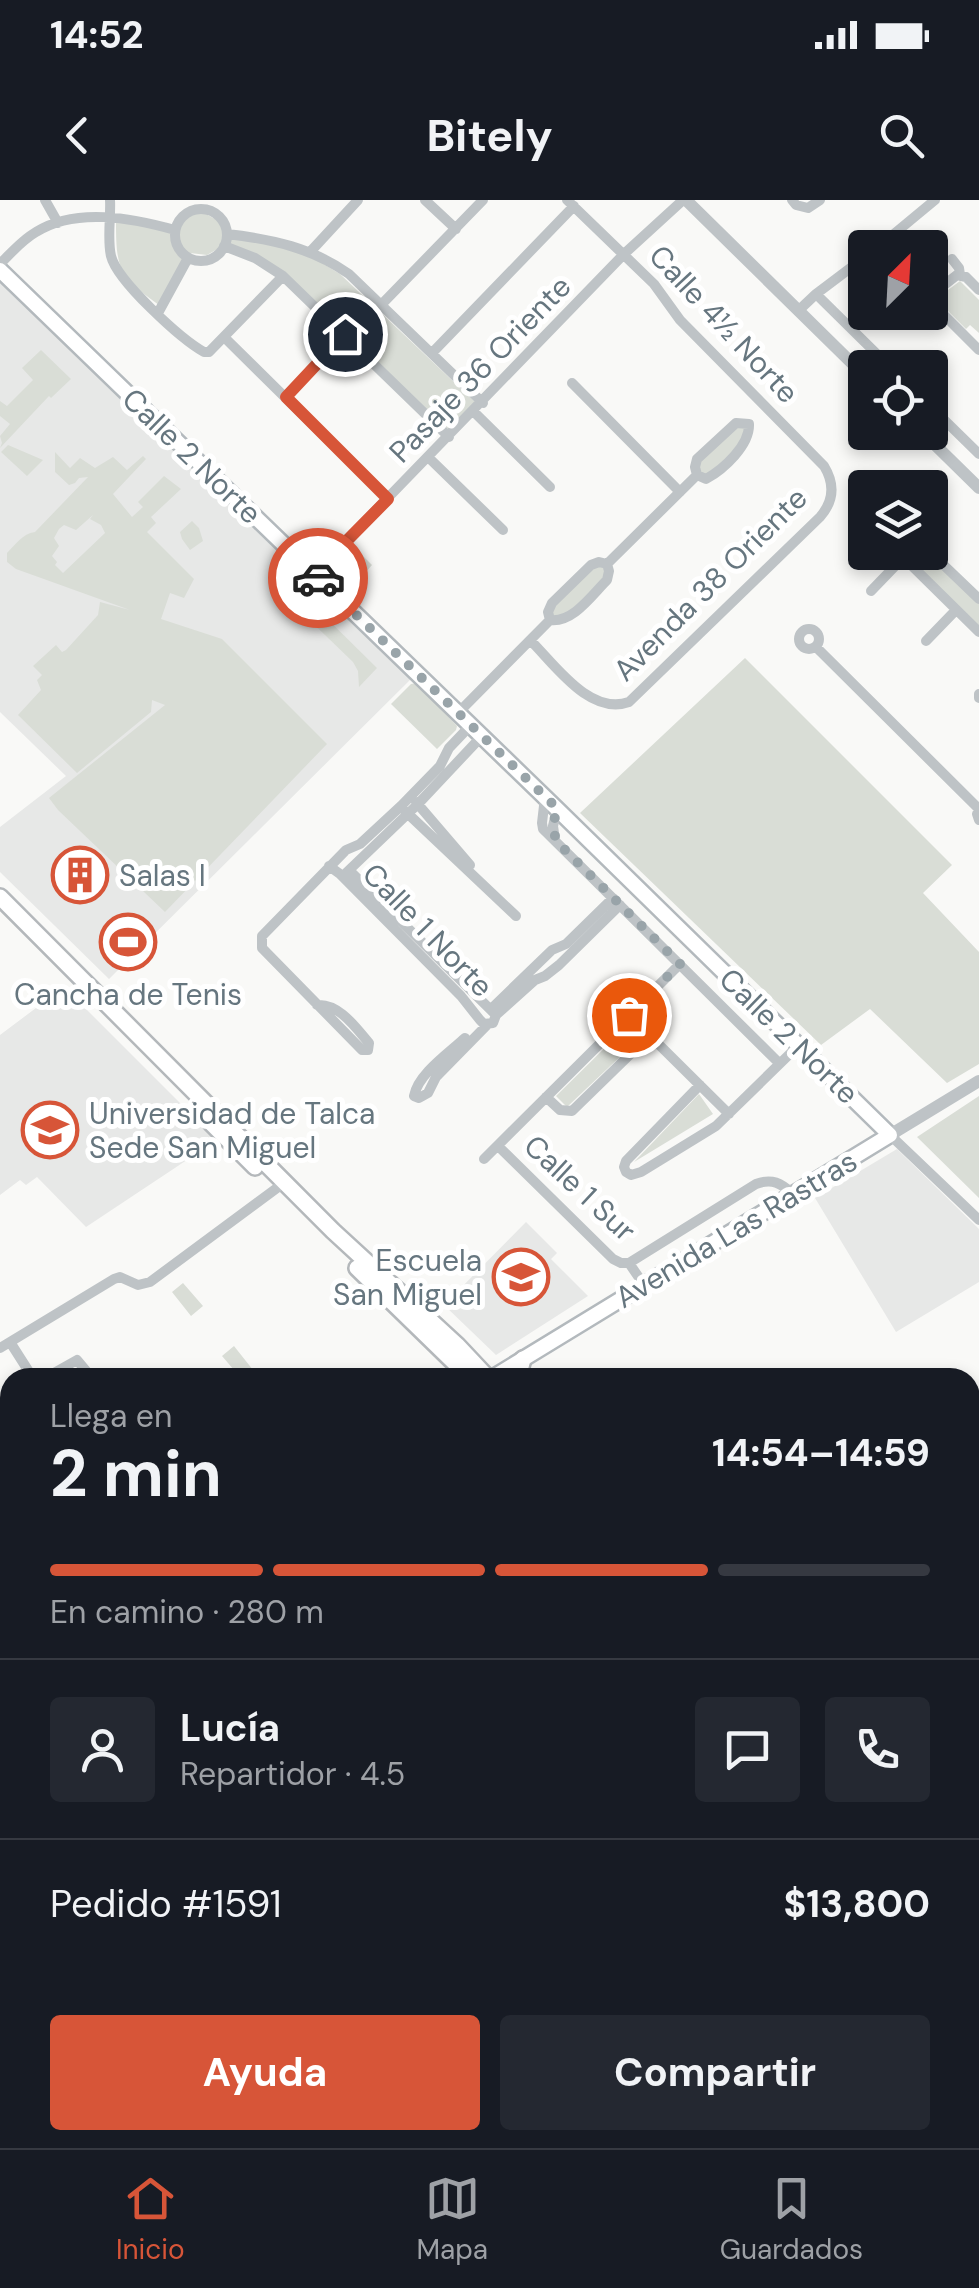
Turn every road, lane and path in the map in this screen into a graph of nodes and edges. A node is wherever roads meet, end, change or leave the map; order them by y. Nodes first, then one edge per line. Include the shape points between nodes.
1 (45, 200) edge
2 (110, 200) edge
3 (221, 200) edge
4 (358, 200) edge
5 (425, 200) edge
6 (483, 200) edge
7 (684, 200) edge
8 (792, 200) edge
9 (820, 200) edge
10 (935, 200) edge
11 (571, 203) edge
12 (192, 205) edge
13 (212, 212) junction
14 (111, 218) junction
15 (58, 223) junction
16 (456, 229) junction
17 (175, 230) junction
18 (899, 230) edge
19 (227, 234) junction
20 (224, 246) junction
21 (311, 251) junction
22 (624, 254) junction
23 (188, 258) junction
24 (952, 260) dead end
25 (0, 267) edge
26 (848, 270) edge
27 (960, 275) junction
28 (282, 276) junction
29 (948, 282) edge
30 (979, 290) edge
31 (816, 294) junction
32 (381, 304) junction
33 (798, 311) junction
34 (158, 313) junction
35 (948, 317) edge
36 (345, 334) junction
37 (224, 338) junction
38 (873, 350) edge
39 (979, 350) edge
40 (432, 353) junction
41 (848, 360) edge
42 (572, 383) dead end
43 (286, 397) junction
44 (483, 402) junction
45 (766, 406) junction
46 (474, 412) junction
47 (749, 424) junction
48 (948, 424) edge
49 (449, 437) junction
50 (940, 450) edge
51 (979, 454) edge
52 (429, 458) junction
53 (697, 476) junction
54 (550, 487) dead end
55 (979, 488) edge
56 (832, 489) joint
57 (680, 492) junction
58 (388, 499) junction
59 (502, 530) dead end
60 (607, 564) junction
61 (891, 570) edge
62 (916, 570) edge
63 (948, 570) edge
64 (314, 574) junction
65 (870, 591) dead end
66 (979, 600) edge
67 (956, 610) junction
68 (550, 620) junction
69 (979, 632) edge
70 (530, 641) junction
71 (926, 641) dead end
72 (816, 647) dead end
73 (458, 713) junction
74 (470, 725) junction
75 (482, 736) junction
76 (545, 797) junction
77 (414, 800) junction
78 (557, 808) junction
79 (404, 809) junction
80 (979, 809) edge
81 (979, 820) edge
82 (556, 841) junction
83 (367, 845) junction
84 (329, 866) junction
85 (345, 872) junction
86 (473, 876) junction
87 (0, 897) edge
88 (617, 902) junction
89 (0, 912) edge
90 (516, 916) dead end
91 (680, 964) junction
92 (317, 1005) junction
93 (492, 1011) junction
94 (629, 1015) junction
95 (483, 1022) junction
96 (650, 1035) junction
97 (799, 1045) junction
98 (778, 1063) junction
99 (979, 1080) edge
100 (700, 1086) junction
101 (546, 1097) junction
102 (729, 1114) junction
103 (890, 1135) junction
104 (498, 1146) junction
105 (484, 1159) dead end
106 (277, 1188) junction
107 (794, 1194) junction
108 (979, 1220) edge
109 (629, 1264) junction
110 (644, 1285) junction
111 (5, 1345) edge
112 (523, 1359) junction
113 (25, 1368) edge
114 (62, 1368) edge
115 (85, 1368) edge
116 (460, 1368) edge
117 (480, 1368) edge
118 (507, 1368) edge
119 (521, 1368) edge

1 - 15 street
2 - 14 street
3 - 13 street
4 - 21 street
5 - 16 street
6 - 16 street
7 - 22 street, Pasaje 36 Oriente
7 - 33 street
8 - 9 street via 808,208
10 - 18 street
11 - 22 street, Calle 4½ Norte
11 - 40 street
12 - 13 street
12 - 17 street
13 - 19 street
14 - 15 street
14 - 17 street
14 - 34 street via 118,270
15 - 25 street via 30,236
16 - 32 street
17 - 23 street
19 - 20 street
19 - 21 street
20 - 23 street via 206,261
20 - 28 street
21 - 32 street
22 - 44 street, Pasaje 36 Oriente
22 - 45 street, Calle 4½ Norte
23 - 34 street
24 - 27 street
25 - 64 main road, Calle 2 Norte
26 - 31 street
27 - 29 street
27 - 30 street
28 - 36 street
28 - 37 street
31 - 33 street
31 - 38 street
32 - 36 street
32 - 40 street
33 - 41 street
34 - 37 street via 204,352
35 - 39 street
36 - 43 street
36 - 49 street
37 - 43 street
40 - 44 street
42 - 57 street
43 - 58 street
44 - 46 street, Pasaje 36 Oriente
45 - 47 street
45 - 56 street, Calle 4½ Norte via 824,466
46 - 49 street, Pasaje 36 Oriente
46 - 54 street
47 - 53 street via 747,440 714,475
47 - 53 street via 731,426 697,459
48 - 51 street
49 - 52 street, Pasaje 36 Oriente
50 - 55 street
52 - 58 street, Pasaje 36 Oriente
52 - 59 street
53 - 57 street
56 - 70 street, Avenda 38 Oriente via 820,517 633,699 614,706 598,702
57 - 60 street
58 - 64 street, Pasaje 36 Oriente
60 - 68 street via 595,562 578,577 550,607
60 - 68 street via 607,580 568,618
61 - 65 street
62 - 67 street
63 - 66 street
64 - 73 main road, Calle 2 Norte
67 - 69 street
67 - 71 street
68 - 70 street
70 - 73 street
72 - 80 street
73 - 74 main road, Calle 2 Norte
74 - 75 main road, Calle 2 Norte
74 - 77 street
75 - 76 main road, Calle 2 Norte
75 - 77 street
76 - 78 main road, Calle 2 Norte
76 - 82 street via 542,826
77 - 79 street
77 - 86 street
78 - 82 street
78 - 97 main road, Calle 2 Norte
79 - 83 street
79 - 86 street
80 - 81 street
82 - 88 street, Calle 2 Norte
83 - 84 street via 346,850
83 - 85 street
84 - 85 street
84 - 92 street via 260,940
85 - 93 street, Calle 1 Norte
85 - 95 street, Calle 1 Norte
86 - 90 street
87 - 117 highway via 333,1231
88 - 91 street, Calle 2 Norte
88 - 93 street via 552,950
89 - 106 highway
91 - 94 street
91 - 98 street, Calle 2 Norte
92 - 92 street via 362,1050 368,1050 370,1043 337,1010
93 - 95 street via 493,1023
94 - 96 street
94 - 101 street
95 - 95 street via 428,1072 414,1096 425,1095
96 - 100 street
96 - 101 street via 572,1111
97 - 98 street
97 - 103 main road, Calle 2 Norte
98 - 102 street
99 - 103 street, Avenida Las Rastras
100 - 102 street
100 - 102 street via 624,1170 641,1172
101 - 104 street
103 - 107 main road, Avenida Las Rastras
103 - 108 street, Calle 2 Norte
104 - 105 street
104 - 109 street, Calle 1 Sur via 614,1258
106 - 111 street via 150,1282 117,1278
106 - 116 highway
107 - 109 street via 777,1182 761,1182
107 - 110 main road, Avenida Las Rastras
109 - 110 street, Calle 1 Sur
110 - 112 main road, Avenida Las Rastras
111 - 113 street
112 - 118 main road, Avenida Las Rastras
112 - 119 highway
114 - 115 street via 75,1360

